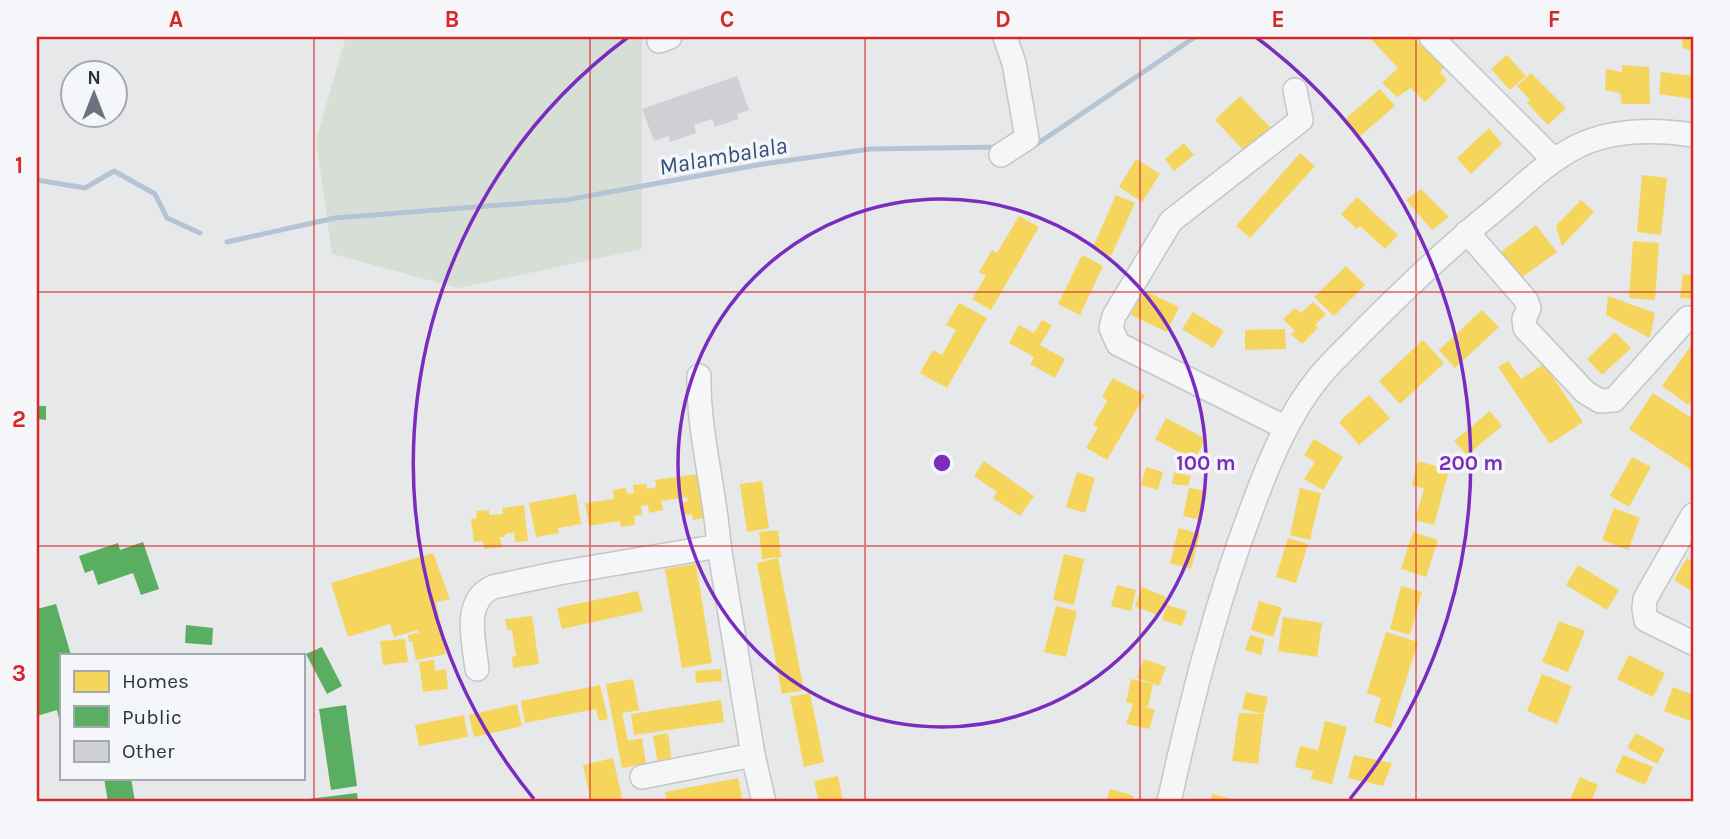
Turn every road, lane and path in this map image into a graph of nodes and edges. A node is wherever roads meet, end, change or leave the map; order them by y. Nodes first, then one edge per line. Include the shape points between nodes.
1 (1006, 37) edge
2 (1431, 37) edge
3 (1295, 90) dead end
4 (1693, 135) edge
5 (1001, 155) dead end
6 (1554, 160) junction
7 (1467, 232) junction
8 (1693, 318) edge
9 (698, 376) dead end
10 (1286, 428) junction
11 (1693, 515) edge
12 (719, 546) junction
13 (1693, 643) edge
14 (477, 669) dead end
15 (753, 755) junction
16 (642, 777) dead end
17 (764, 802) edge
18 (1169, 802) edge

1 - 5 street via 1027,138
2 - 6 street
3 - 10 street via 1301,120 1171,220 1111,328 1118,344
4 - 6 street via 1615,135 1575,147
6 - 7 street
7 - 8 street via 1526,300 1525,328 1585,392 1601,401 1614,400 1682,324
7 - 10 street via 1319,377
9 - 12 street
10 - 18 street via 1224,584
11 - 13 street via 1645,599 1644,609 1646,620
12 - 14 street via 483,591 473,609
12 - 15 street
15 - 16 street
15 - 17 street

